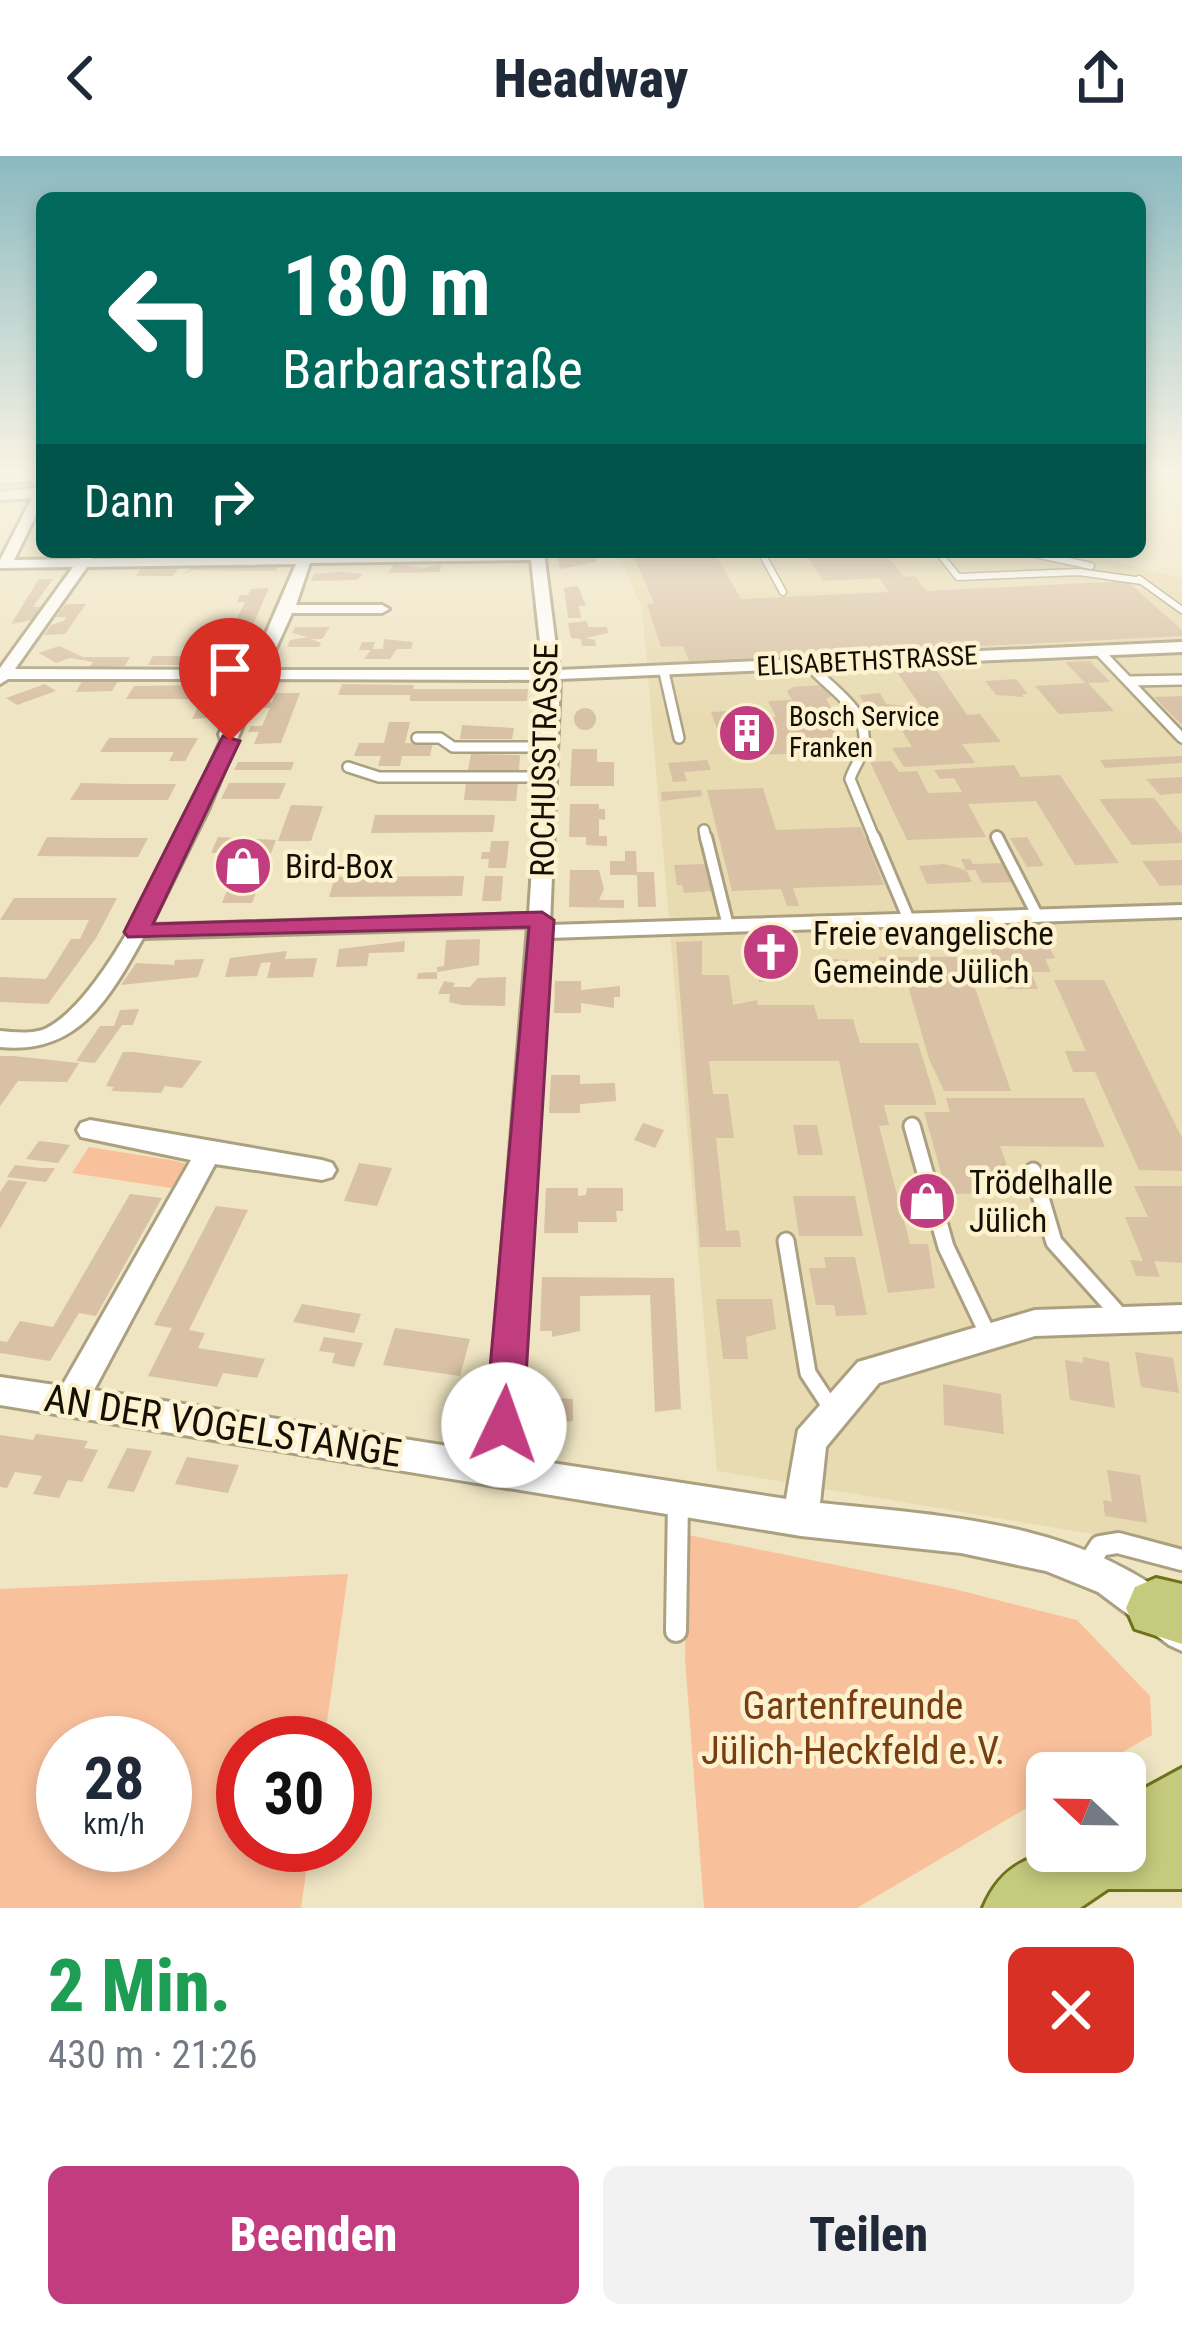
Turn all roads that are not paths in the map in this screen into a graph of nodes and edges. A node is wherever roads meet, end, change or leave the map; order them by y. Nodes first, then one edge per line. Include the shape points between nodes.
1 (196, 558) edge
2 (305, 558) edge
3 (537, 558) edge
4 (764, 558) edge
5 (943, 558) edge
6 (1050, 558) edge
7 (86, 559) junction
8 (3, 563) edge
9 (1142, 581) junction
10 (782, 592) dead end
11 (286, 609) junction
12 (382, 609) dead end
13 (1182, 610) edge
14 (1182, 647) edge
15 (1099, 651) junction
16 (808, 664) junction
17 (664, 672) junction
18 (254, 674) junction
19 (552, 675) junction
20 (2, 676) edge
21 (1182, 680) edge
22 (1128, 682) junction
23 (417, 738) dead end
24 (679, 738) dead end
25 (1182, 738) edge
26 (549, 747) junction
27 (348, 766) dead end
28 (549, 777) junction
29 (704, 830) dead end
30 (998, 836) dead end
31 (1182, 911) edge
32 (1037, 916) junction
33 (909, 920) junction
34 (541, 926) junction
35 (728, 926) junction
36 (137, 932) junction
37 (0, 1039) edge
38 (913, 1126) dead end
39 (89, 1130) dead end
40 (208, 1153) junction
41 (322, 1170) dead end
42 (1033, 1171) dead end
43 (786, 1241) dead end
44 (1182, 1318) edge
45 (1124, 1320) junction
46 (989, 1337) junction
47 (0, 1391) edge
48 (71, 1401) junction
49 (834, 1413) junction
50 (501, 1472) junction
51 (678, 1500) junction
52 (801, 1519) junction
53 (1086, 1567) junction
54 (1176, 1604) edge
55 (676, 1631) dead end
56 (1182, 1801) edge
57 (1146, 1824) edge
58 (1146, 1852) edge
59 (1182, 1855) edge
60 (1073, 1872) edge
61 (1018, 1908) edge

1 - 7 street
2 - 11 street
3 - 19 street, ROCHUSSTRASSE
4 - 10 lane
5 - 9 lane via 958,577 1079,572
6 - 9 lane
7 - 8 street
7 - 20 street
9 - 13 lane
11 - 12 street
11 - 18 street
14 - 15 street, ELISABETHSTRASSE
15 - 16 street, ELISABETHSTRASSE
15 - 22 lane
16 - 17 street, ELISABETHSTRASSE
16 - 33 lane via 836,685 856,716 864,744 850,778
17 - 19 street, ELISABETHSTRASSE
17 - 24 lane
18 - 19 street, ELISABETHSTRASSE
18 - 20 street, ELISABETHSTRASSE
18 - 36 street
19 - 26 street, ROCHUSSTRASSE
21 - 22 lane
22 - 25 lane
23 - 26 lane via 453,747
26 - 28 street, ROCHUSSTRASSE
27 - 28 lane via 379,777
28 - 34 street, ROCHUSSTRASSE
29 - 35 lane
30 - 32 lane
31 - 32 street
32 - 33 street
33 - 35 street
34 - 35 street
34 - 36 street
34 - 50 street, ROCHUSSTRASSE
36 - 37 street via 78,1017 53,1036
38 - 46 lane via 946,1247
39 - 40 street
40 - 41 street
40 - 48 street
42 - 45 lane via 1054,1242
43 - 49 lane via 808,1372
44 - 45 street
45 - 46 street via 1035,1324
46 - 49 street via 869,1372
47 - 48 street, AN DER VOGELSTANGE
48 - 50 street, AN DER VOGELSTANGE
49 - 52 street via 810,1441
50 - 51 street, AN DER VOGELSTANGE
51 - 52 street, AN DER VOGELSTANGE
51 - 55 lane
52 - 53 street, AN DER VOGELSTANGE via 973,1539
53 - 54 street, AN DER VOGELSTANGE
53 - 54 lane via 1100,1546 1118,1544
56 - 57 main road
58 - 59 main road
60 - 61 main road

